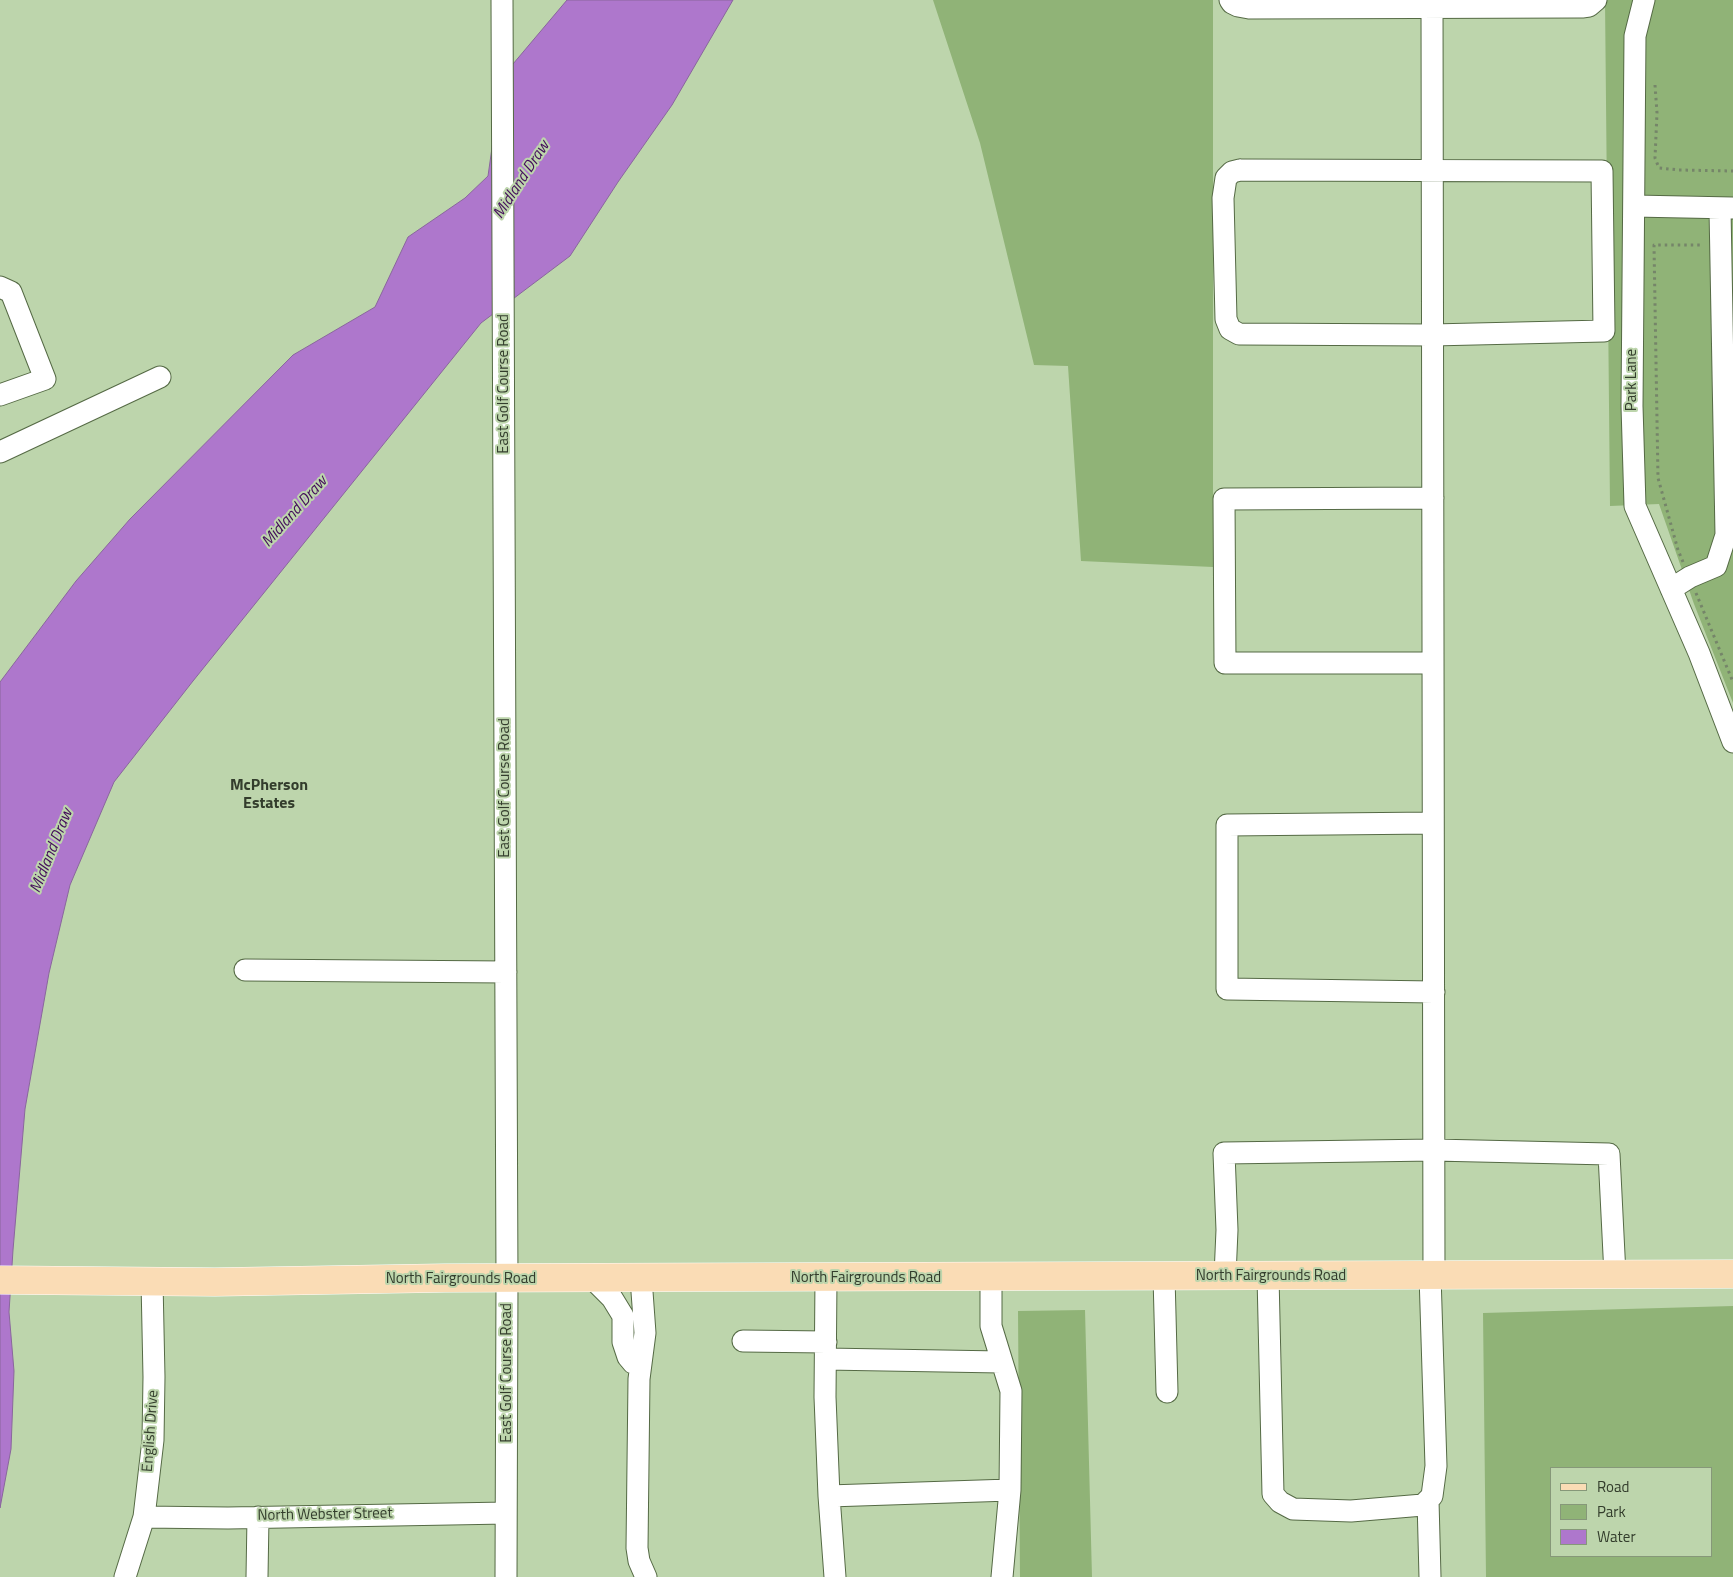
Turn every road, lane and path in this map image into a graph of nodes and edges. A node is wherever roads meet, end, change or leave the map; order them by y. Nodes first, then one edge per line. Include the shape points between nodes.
1 (502, 0) edge
2 (1230, 0) edge
3 (1596, 0) edge
4 (1644, 0) edge
5 (1432, 4) edge
6 (1654, 84) dead end
7 (1432, 170) junction
8 (1733, 171) edge
9 (1634, 206) junction
10 (1727, 209) edge
11 (1721, 244) junction
12 (0, 287) edge
13 (1432, 335) junction
14 (160, 378) dead end
15 (0, 396) edge
16 (0, 452) edge
17 (1433, 498) junction
18 (1690, 577) junction
19 (1672, 589) junction
20 (1433, 662) junction
21 (1733, 682) edge
22 (1733, 742) edge
23 (1433, 823) junction
24 (245, 970) dead end
25 (506, 972) junction
26 (1434, 992) junction
27 (1434, 1150) junction
28 (1733, 1274) edge
29 (1432, 1275) junction
30 (1615, 1275) junction
31 (1164, 1276) junction
32 (1226, 1276) junction
33 (1268, 1276) junction
34 (991, 1277) junction
35 (593, 1278) junction
36 (641, 1278) junction
37 (826, 1278) junction
38 (507, 1279) junction
39 (6, 1280) edge
40 (152, 1281) junction
41 (743, 1341) dead end
42 (826, 1350) junction
43 (1001, 1362) junction
44 (641, 1363) junction
45 (1167, 1392) dead end
46 (1010, 1490) junction
47 (829, 1496) junction
48 (1428, 1500) junction
49 (506, 1513) junction
50 (144, 1517) junction
51 (258, 1517) junction
52 (125, 1577) edge
53 (257, 1577) edge
54 (506, 1577) edge
55 (646, 1577) edge
56 (835, 1577) edge
57 (1002, 1577) edge
58 (1430, 1577) edge

1 - 25 street, East Golf Course Road
2 - 5 street via 1249,8
3 - 5 street via 1582,7
4 - 9 street, Park Lane via 1635,36
5 - 7 street
6 - 8 path via 1657,113 1655,158 1659,168
7 - 13 street
7 - 13 street via 1602,171 1604,332
7 - 13 street via 1240,170 1226,178 1223,198 1226,319 1230,329 1250,335
9 - 10 street
9 - 19 street, Park Lane via 1632,406 1635,506
10 - 11 street
11 - 18 street via 1726,535 1716,566
11 - 18 path via 1654,246 1658,478 1678,550
12 - 15 street via 11,292 45,379
13 - 17 street
14 - 16 street
17 - 20 street
17 - 20 street via 1224,499 1224,528 1225,663
18 - 19 street
18 - 21 path
19 - 22 street, Park Lane
20 - 23 street
23 - 26 street
23 - 26 street via 1227,825 1227,990
24 - 25 street
25 - 38 street, East Golf Course Road
26 - 27 street
27 - 29 street
27 - 30 street via 1609,1154
27 - 32 street via 1224,1153
28 - 30 main road, North Fairgrounds Road
29 - 30 main road, North Fairgrounds Road
29 - 33 main road, North Fairgrounds Road
29 - 48 street via 1436,1466 1432,1496
31 - 32 main road, North Fairgrounds Road
31 - 34 main road, North Fairgrounds Road
31 - 45 street
32 - 33 main road, North Fairgrounds Road
33 - 48 street via 1273,1494 1293,1509 1352,1511 1424,1505
34 - 37 main road, North Fairgrounds Road
34 - 43 street via 990,1326
35 - 36 main road, North Fairgrounds Road
35 - 38 main road, North Fairgrounds Road
35 - 44 street via 612,1298 623,1316 623,1342 628,1357 633,1363
36 - 37 main road, North Fairgrounds Road
36 - 44 street via 645,1333
37 - 42 street
38 - 40 main road, North Fairgrounds Road
38 - 49 street, East Golf Course Road
39 - 40 main road, North Fairgrounds Road
40 - 50 street, English Drive via 153,1440
41 - 42 street
42 - 43 street
42 - 47 street
43 - 46 street via 1011,1391
44 - 55 street via 637,1548
46 - 47 street
46 - 57 street
47 - 56 street
48 - 58 street
49 - 51 street, North Webster Street
49 - 54 street, East Golf Course Road
50 - 51 street, North Webster Street
50 - 52 street, English Drive
51 - 53 street

